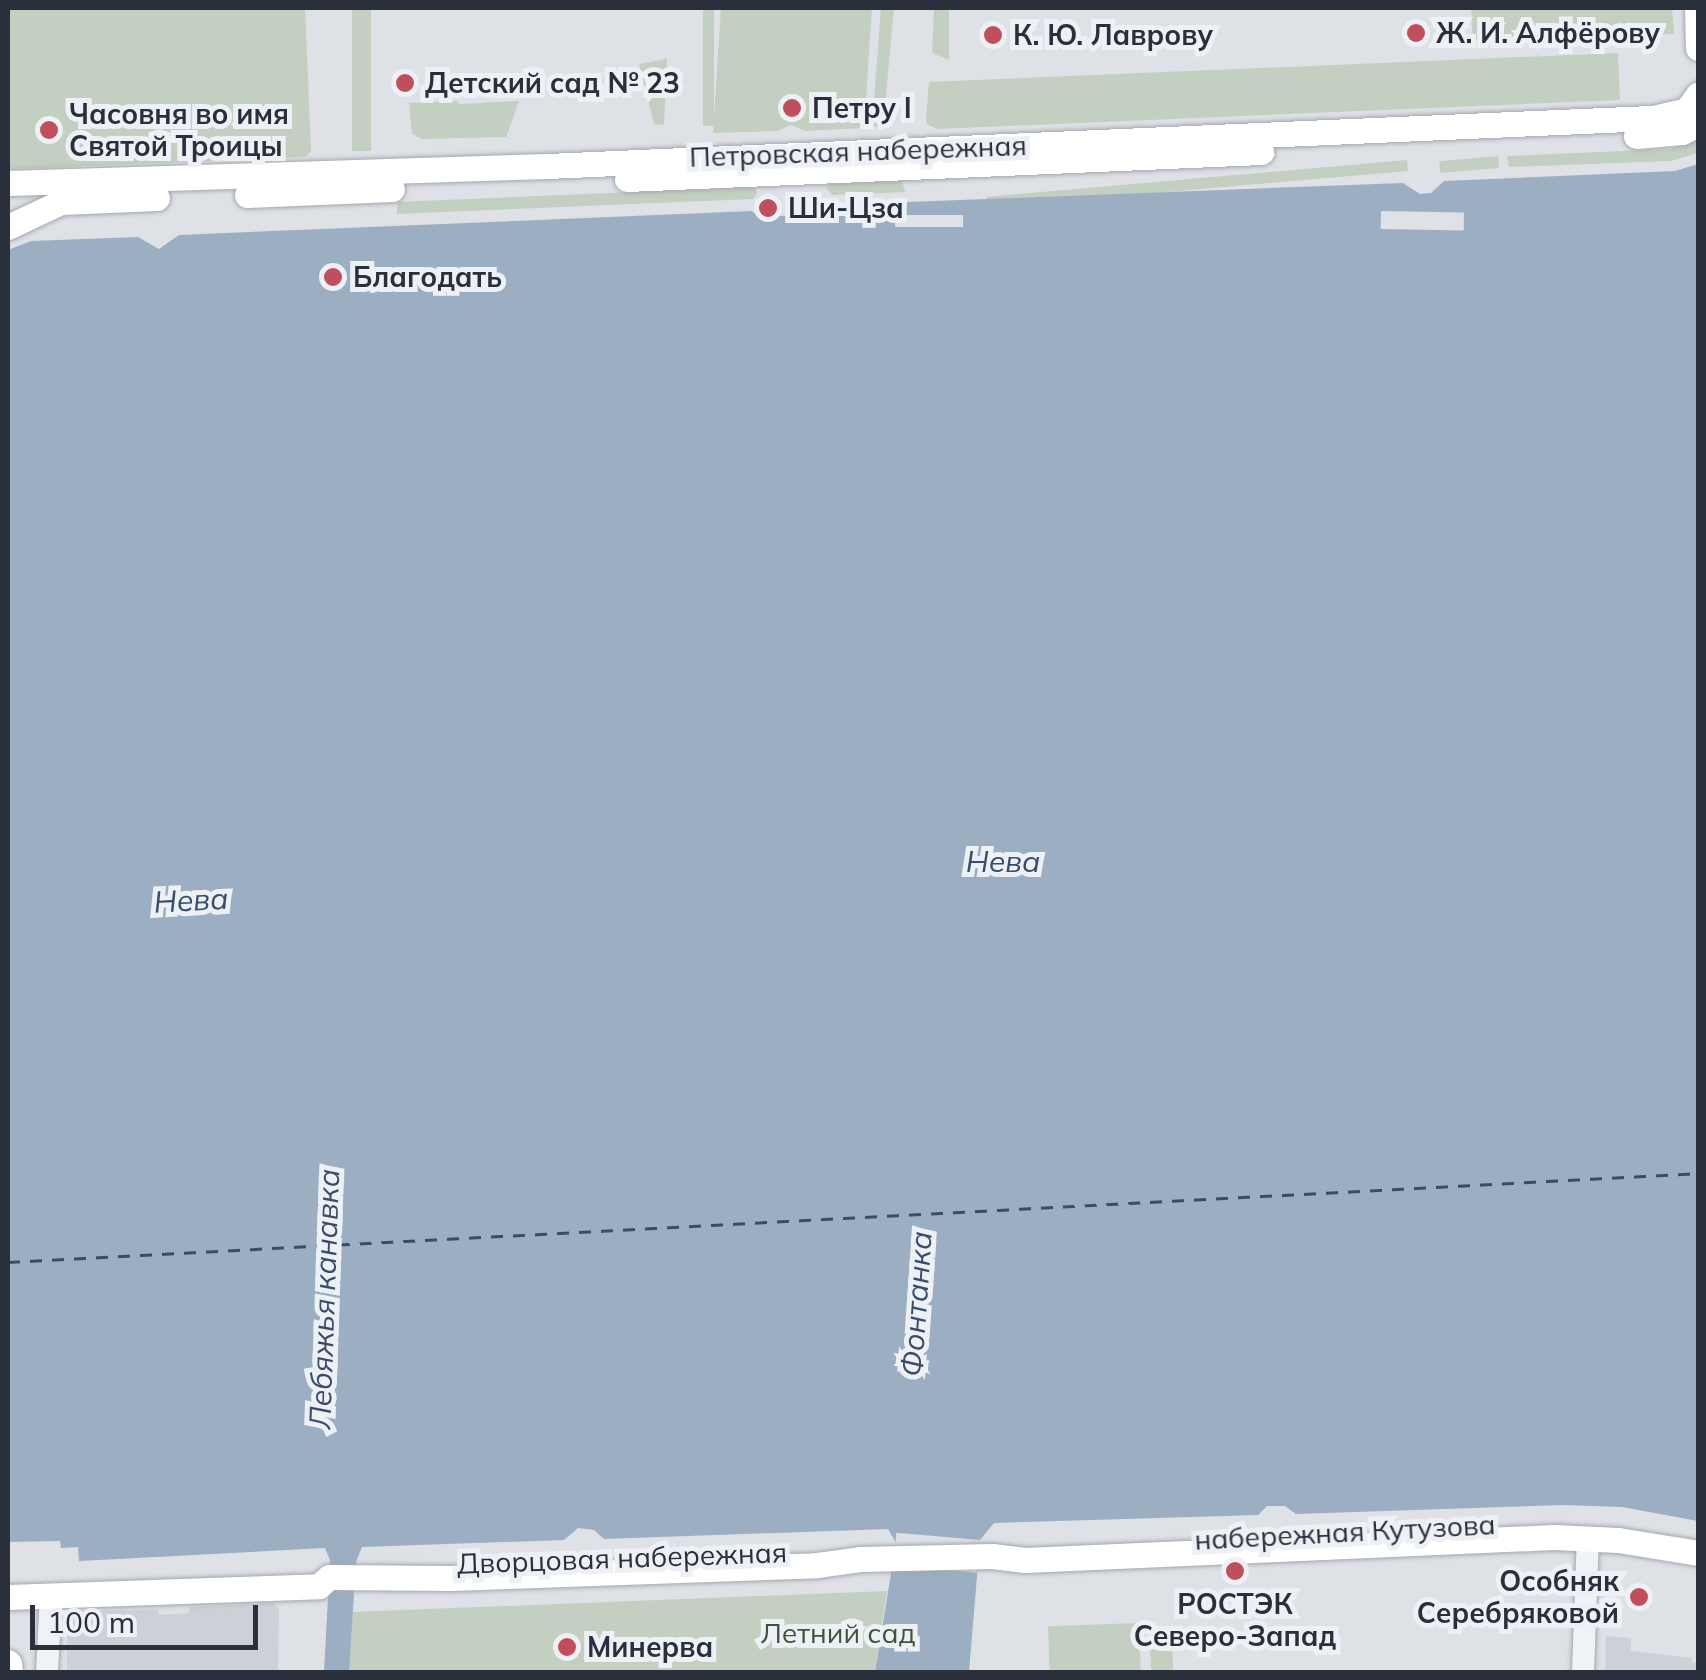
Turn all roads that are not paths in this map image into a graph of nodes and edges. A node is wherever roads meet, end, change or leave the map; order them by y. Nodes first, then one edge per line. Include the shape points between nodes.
1 (1696, 8) edge
2 (1698, 48) edge
3 (1698, 94) edge
4 (1698, 124) edge
5 (8, 183) edge
6 (42, 194) junction
7 (8, 226) edge
8 (1588, 1538) junction
9 (1698, 1539) edge
10 (1698, 1554) edge
11 (986, 1556) junction
12 (342, 1576) junction
13 (8, 1580) edge
14 (50, 1596) junction
15 (8, 1597) edge
16 (8, 1664) edge
17 (8, 1672) edge
18 (47, 1672) edge
19 (1583, 1672) edge

1 - 2 main road
3 - 6 main road, Петровская набережная via 1687,110 1653,118
4 - 6 main road, Петровская набережная via 1664,135 61,202
5 - 6 main road, Петровская набережная
6 - 7 main road, Петровская набережная
8 - 10 main road, набережная Кутузова
8 - 11 main road, набережная Кутузова via 1026,1560
8 - 19 street
9 - 11 main road, набережная Кутузова via 1552,1522 1026,1546
11 - 12 main road, Дворцовая набережная via 451,1578
12 - 13 main road, Дворцовая набережная via 318,1569
12 - 14 main road, Дворцовая набережная via 319,1586
14 - 15 main road, Дворцовая набережная
14 - 18 street
16 - 17 main road

